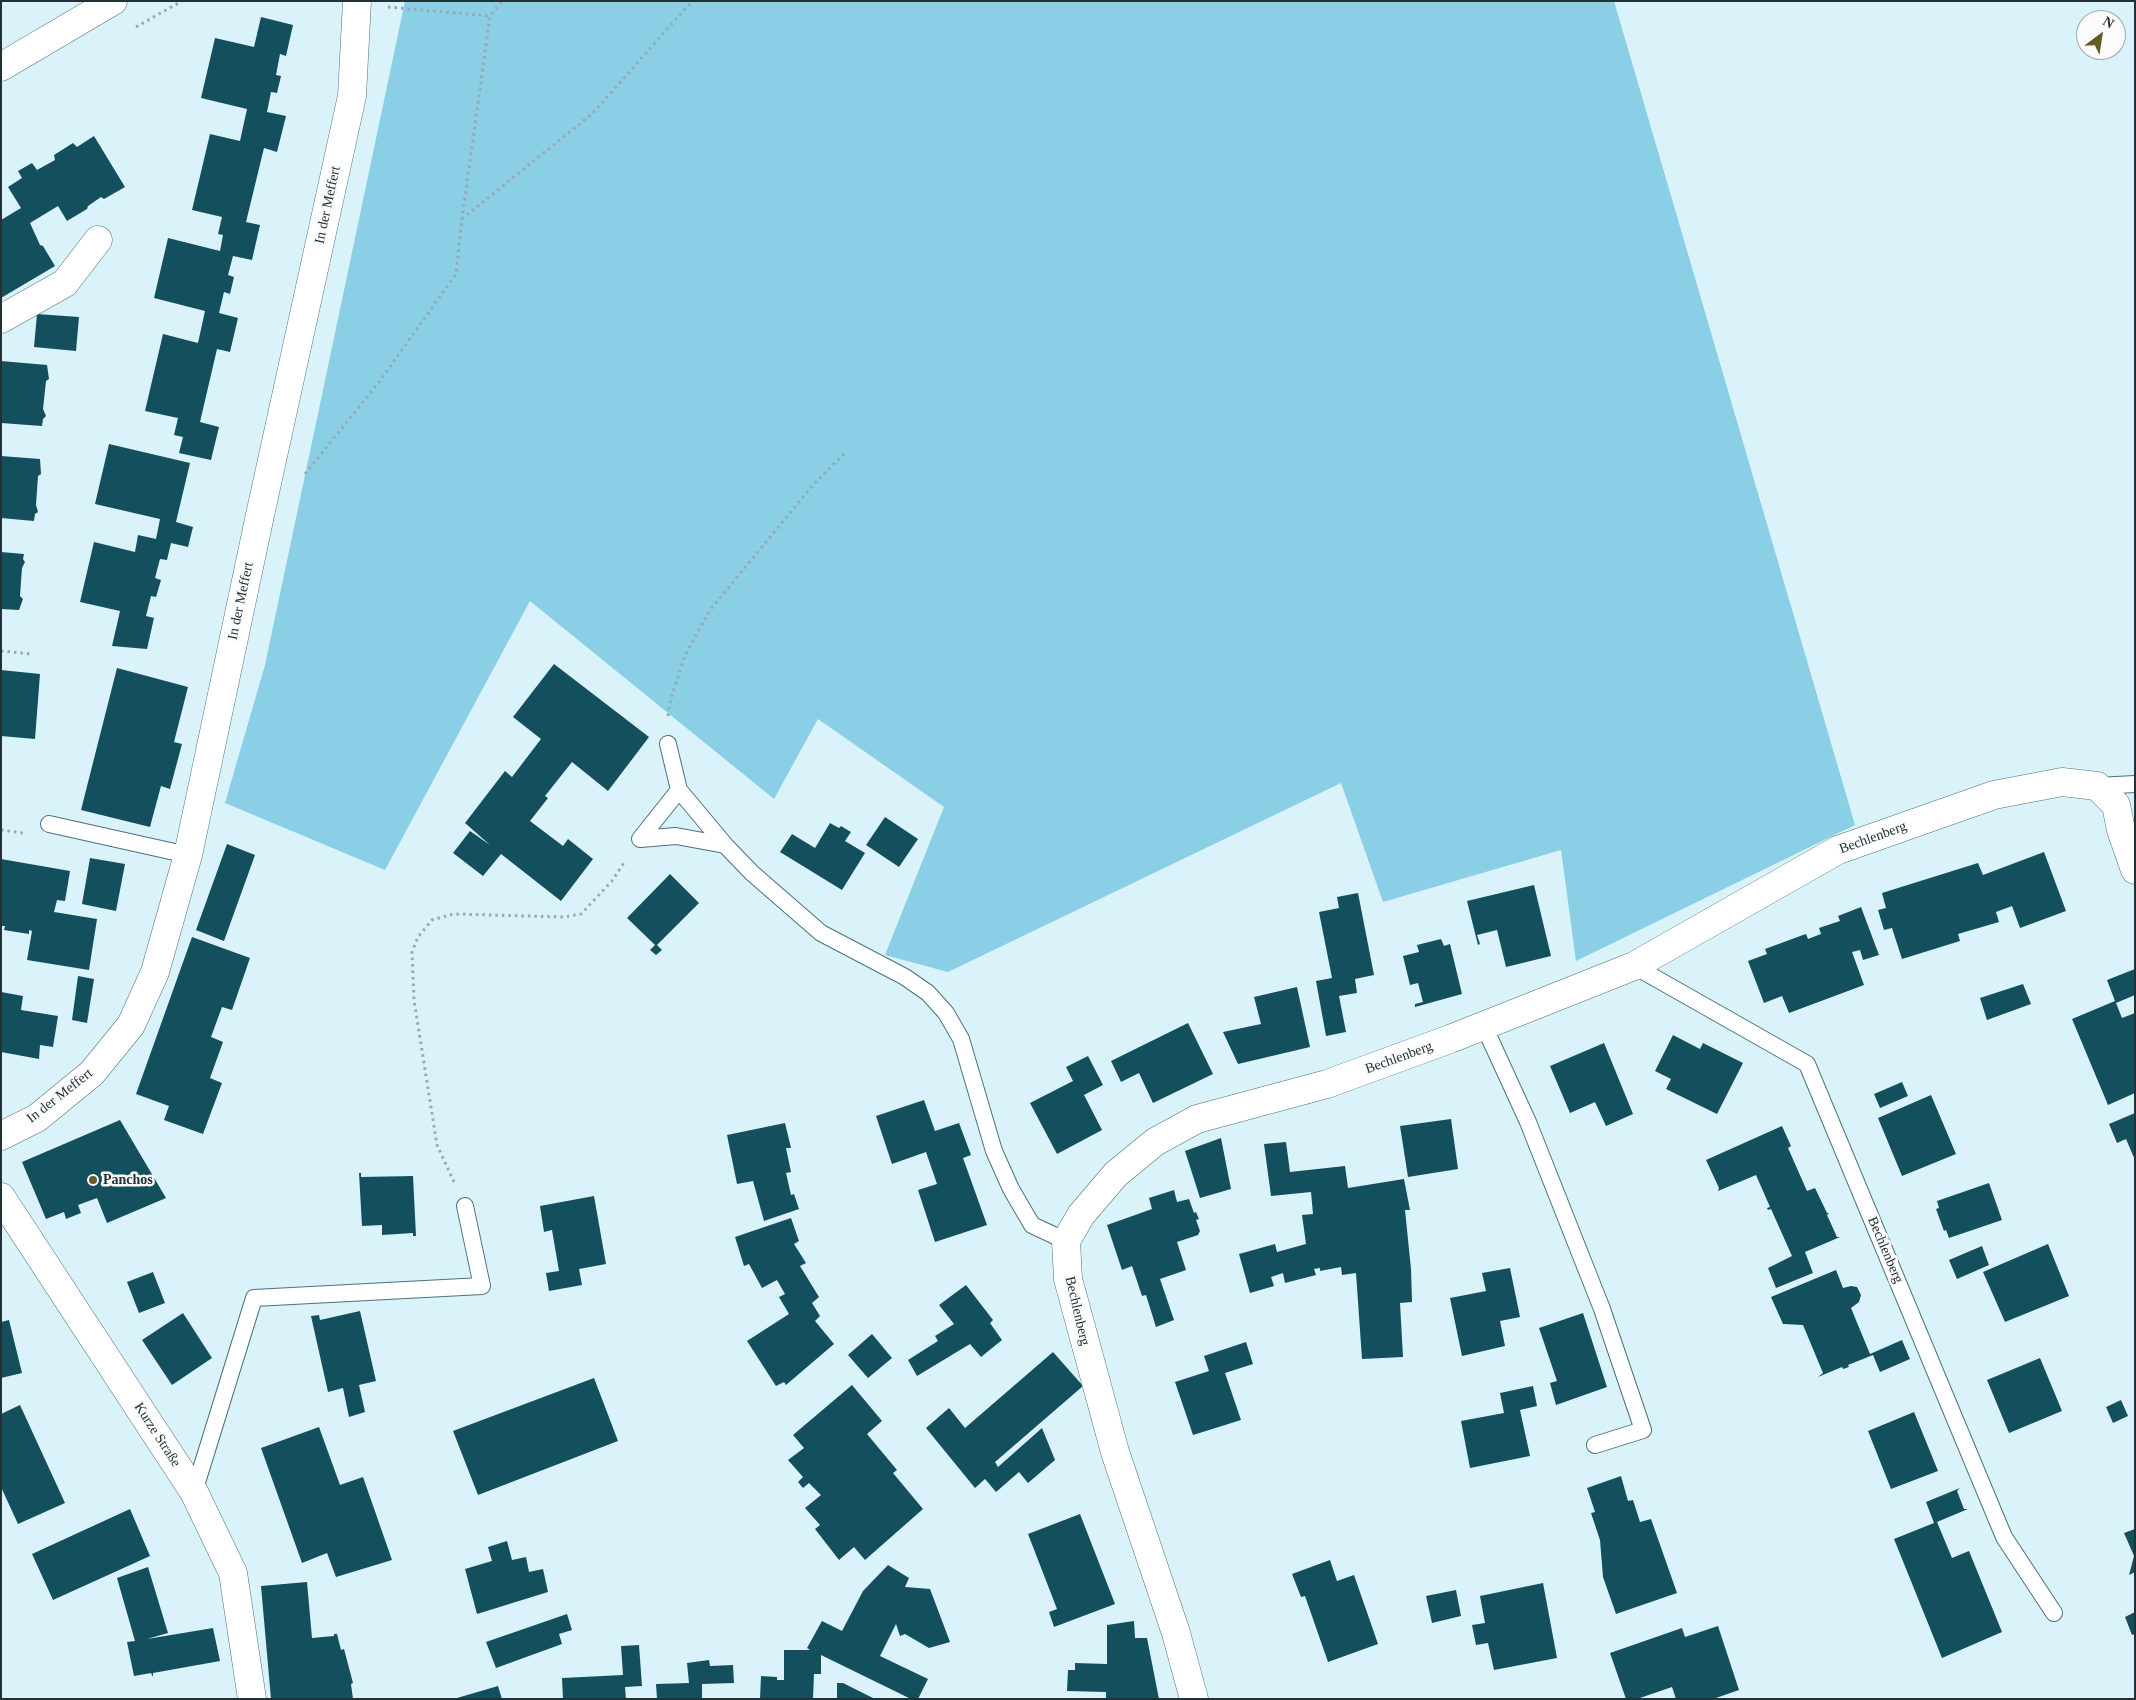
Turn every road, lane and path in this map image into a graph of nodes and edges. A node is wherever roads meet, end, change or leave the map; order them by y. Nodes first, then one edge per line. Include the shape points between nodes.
1 (113, 1) edge
2 (502, 1) edge
3 (692, 1) edge
4 (357, 3) edge
5 (490, 16) junction
6 (1, 67) edge
7 (462, 219) junction
8 (98, 240) dead end
9 (1, 319) edge
10 (845, 453) dead end
11 (304, 474) dead end
12 (1, 651) edge
13 (32, 654) dead end
14 (668, 744) joint
15 (2135, 784) edge
16 (2097, 786) junction
17 (679, 790) junction
18 (49, 824) dead end
19 (640, 839) junction
20 (726, 845) junction
21 (188, 856) junction
22 (2135, 870) edge
23 (1634, 966) junction
24 (1484, 1026) junction
25 (1, 1136) edge
26 (1, 1197) edge
27 (465, 1206) joint
28 (1066, 1241) junction
29 (1595, 1445) dead end
30 (194, 1492) junction
31 (2054, 1613) dead end
32 (252, 1699) edge
33 (1194, 1699) edge

1 - 6 street
2 - 5 path
3 - 7 path via 593,113
4 - 5 path
4 - 21 street, In der Meffert via 352,96
5 - 7 path
7 - 11 path via 456,274 379,382
8 - 9 street via 64,283
10 - 14 path via 814,484 710,610 685,655 671,698 666,729
12 - 13 path
14 - 17 lane
15 - 16 lane, Bechlenberg
16 - 22 street via 2116,805
16 - 23 street, Bechlenberg via 2062,782 1994,795 1838,850
17 - 19 lane
17 - 20 lane
18 - 21 lane
19 - 20 lane via 676,836
19 - 27 path via 612,881 581,914 562,917 453,914 432,920 418,937 412,952 414,1000 438,1145
20 - 28 lane via 821,933 905,977 928,993 946,1013 961,1039 994,1151 1011,1189 1032,1225
21 - 25 street, In der Meffert via 155,972 131,1025 92,1073 37,1118
23 - 24 street, Bechlenberg
23 - 31 lane, Bechlenberg via 1807,1064 2004,1537
24 - 28 street, Bechlenberg via 1327,1084 1198,1119 1155,1142 1116,1174 1081,1215
24 - 29 lane via 1528,1122 1602,1308 1643,1430
26 - 30 street, Kurze Straße
27 - 30 lane via 482,1286 254,1298
28 - 33 street, Bechlenberg via 1068,1279 1083,1339 1115,1452 1176,1633
30 - 32 street, Kurze Straße via 233,1574

